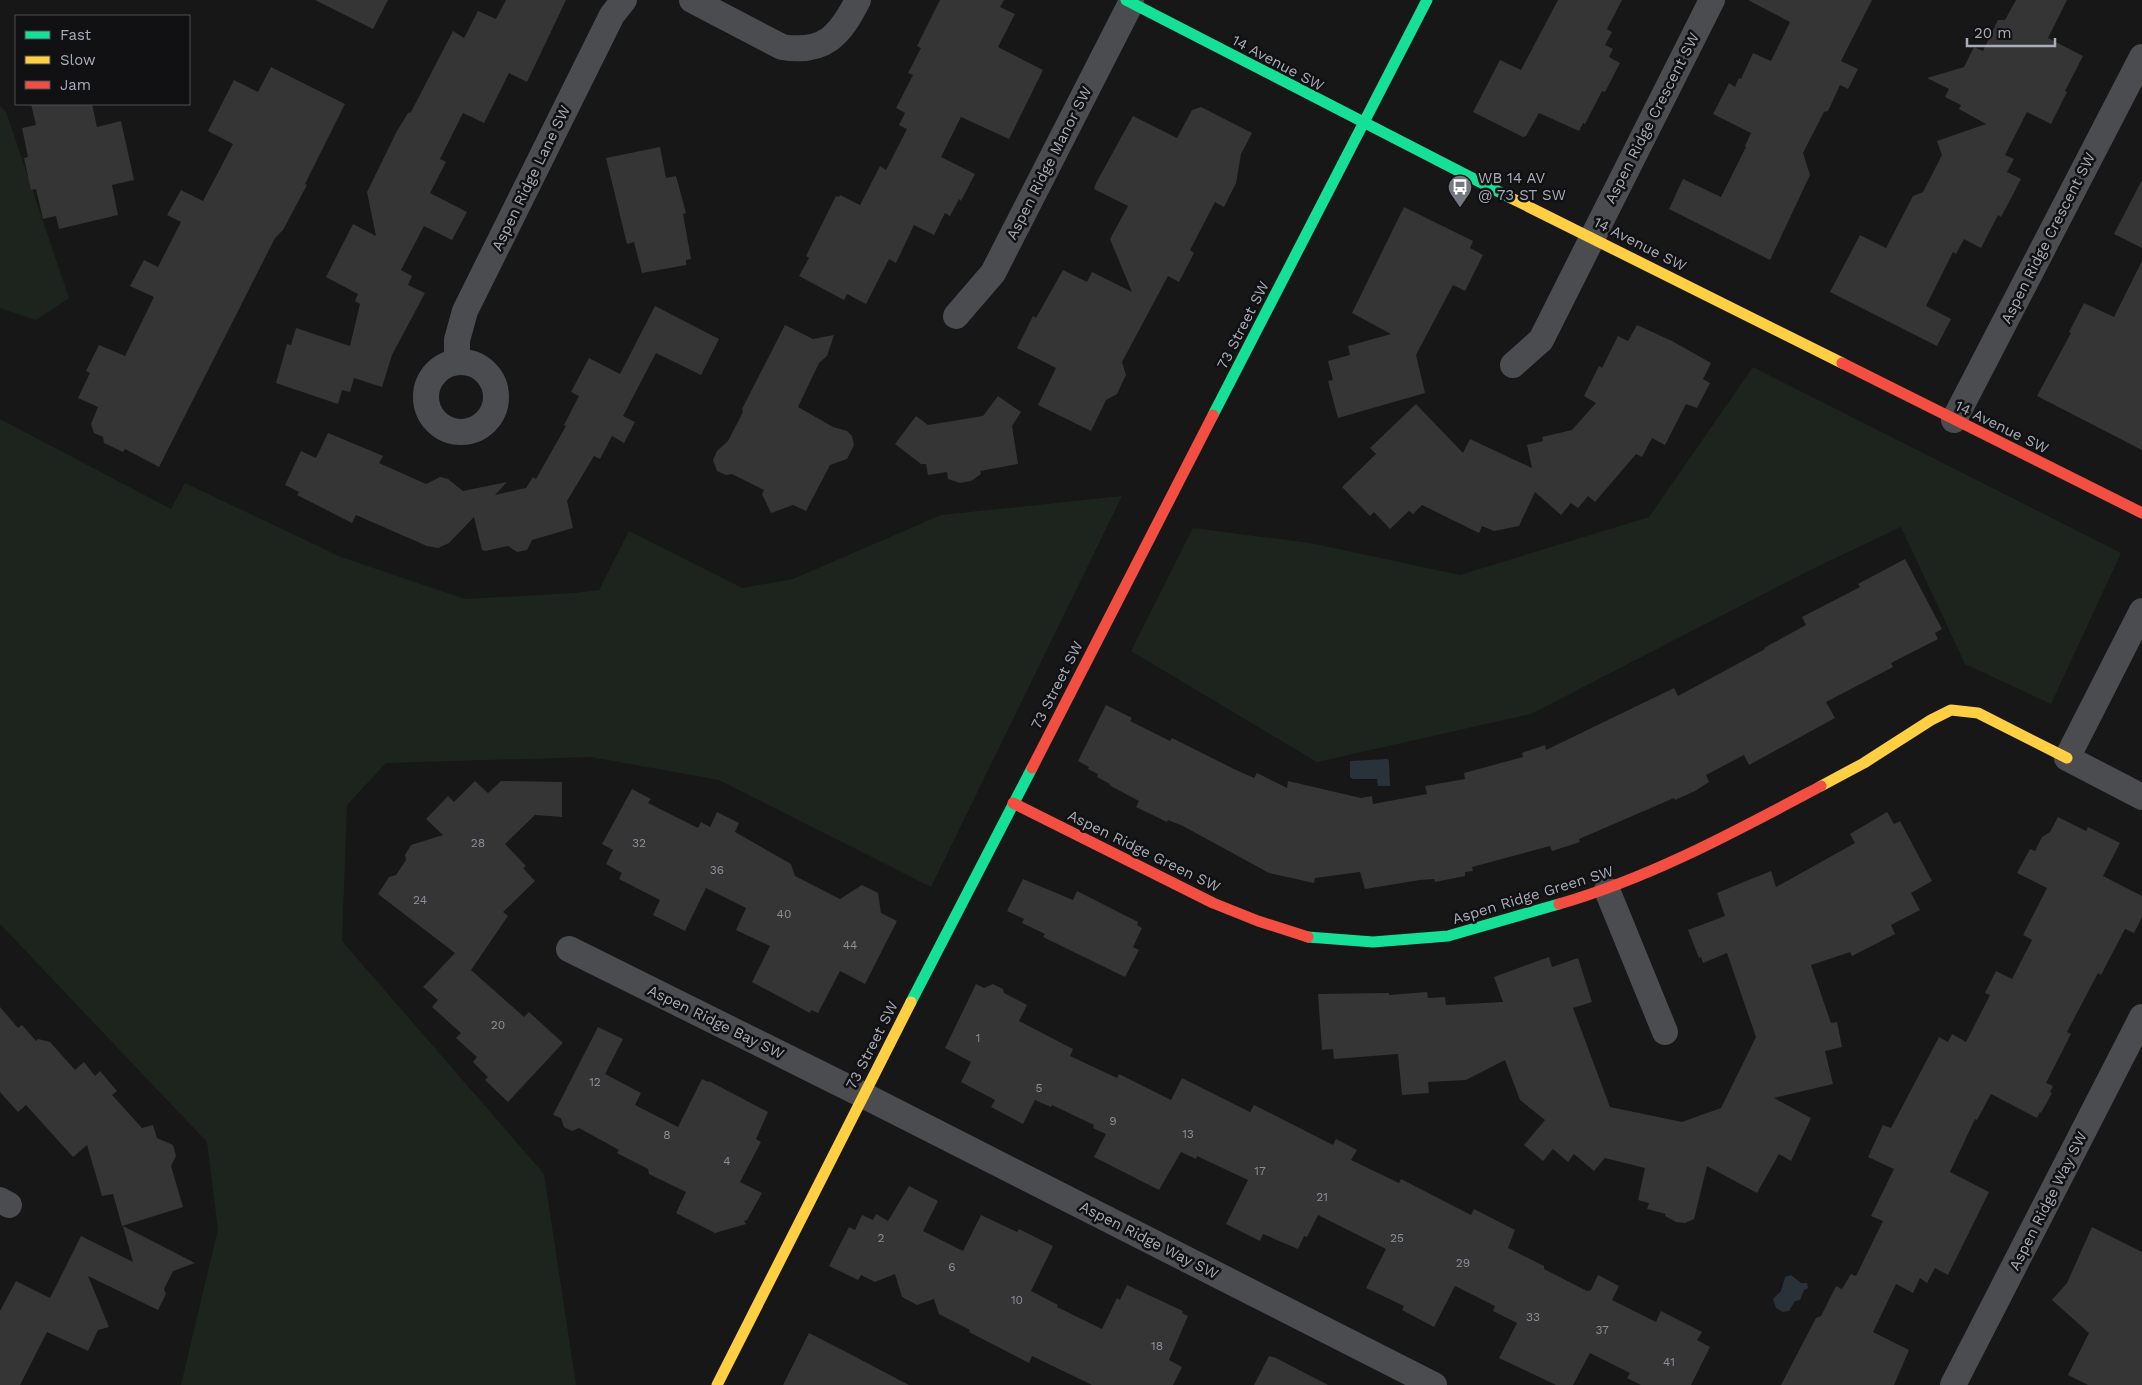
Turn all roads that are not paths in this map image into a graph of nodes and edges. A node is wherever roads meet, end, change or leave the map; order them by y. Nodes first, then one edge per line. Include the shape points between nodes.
1 (624, 0) edge
2 (692, 0) edge
3 (858, 0) edge
4 (1427, 0) edge
5 (1712, 0) edge
6 (1128, 1) edge
7 (2142, 57) edge
8 (1364, 124) junction
9 (1593, 237) junction
10 (956, 316) dead end
11 (457, 362) dead end
12 (1513, 365) dead end
13 (1954, 420) junction
14 (2142, 513) edge
15 (2142, 611) edge
16 (2068, 758) junction
17 (2142, 797) edge
18 (1013, 803) junction
19 (1607, 890) junction
20 (569, 949) dead end
21 (2142, 1017) edge
22 (1665, 1032) dead end
23 (863, 1095) junction
24 (717, 1385) edge
25 (1434, 1385) edge
26 (1953, 1385) edge

1 - 11 street, Aspen Ridge Lane SW via 612,16 465,311 457,340
2 - 3 street via 782,47 796,49 811,48 834,36
4 - 8 street, 73 Street SW
5 - 9 street, Aspen Ridge Crescent SW
6 - 8 street, 14 Avenue SW
6 - 10 street, Aspen Ridge Manor SW via 993,273
7 - 13 street, Aspen Ridge Crescent SW
8 - 9 street, 14 Avenue SW
8 - 18 street, 73 Street SW
9 - 12 street, Aspen Ridge Crescent SW via 1541,340
9 - 13 street, 14 Avenue SW
13 - 14 street, 14 Avenue SW
15 - 16 street
16 - 17 street
16 - 19 street, Aspen Ridge Green SW via 1978,713 1951,710 1864,763 1764,816 1678,860
18 - 19 street, Aspen Ridge Green SW via 1213,903 1301,936 1373,942 1448,936
18 - 23 street, 73 Street SW
19 - 22 street
20 - 23 street, Aspen Ridge Bay SW
21 - 26 street, Aspen Ridge Way SW
23 - 24 street, 73 Street SW
23 - 25 street, Aspen Ridge Way SW

